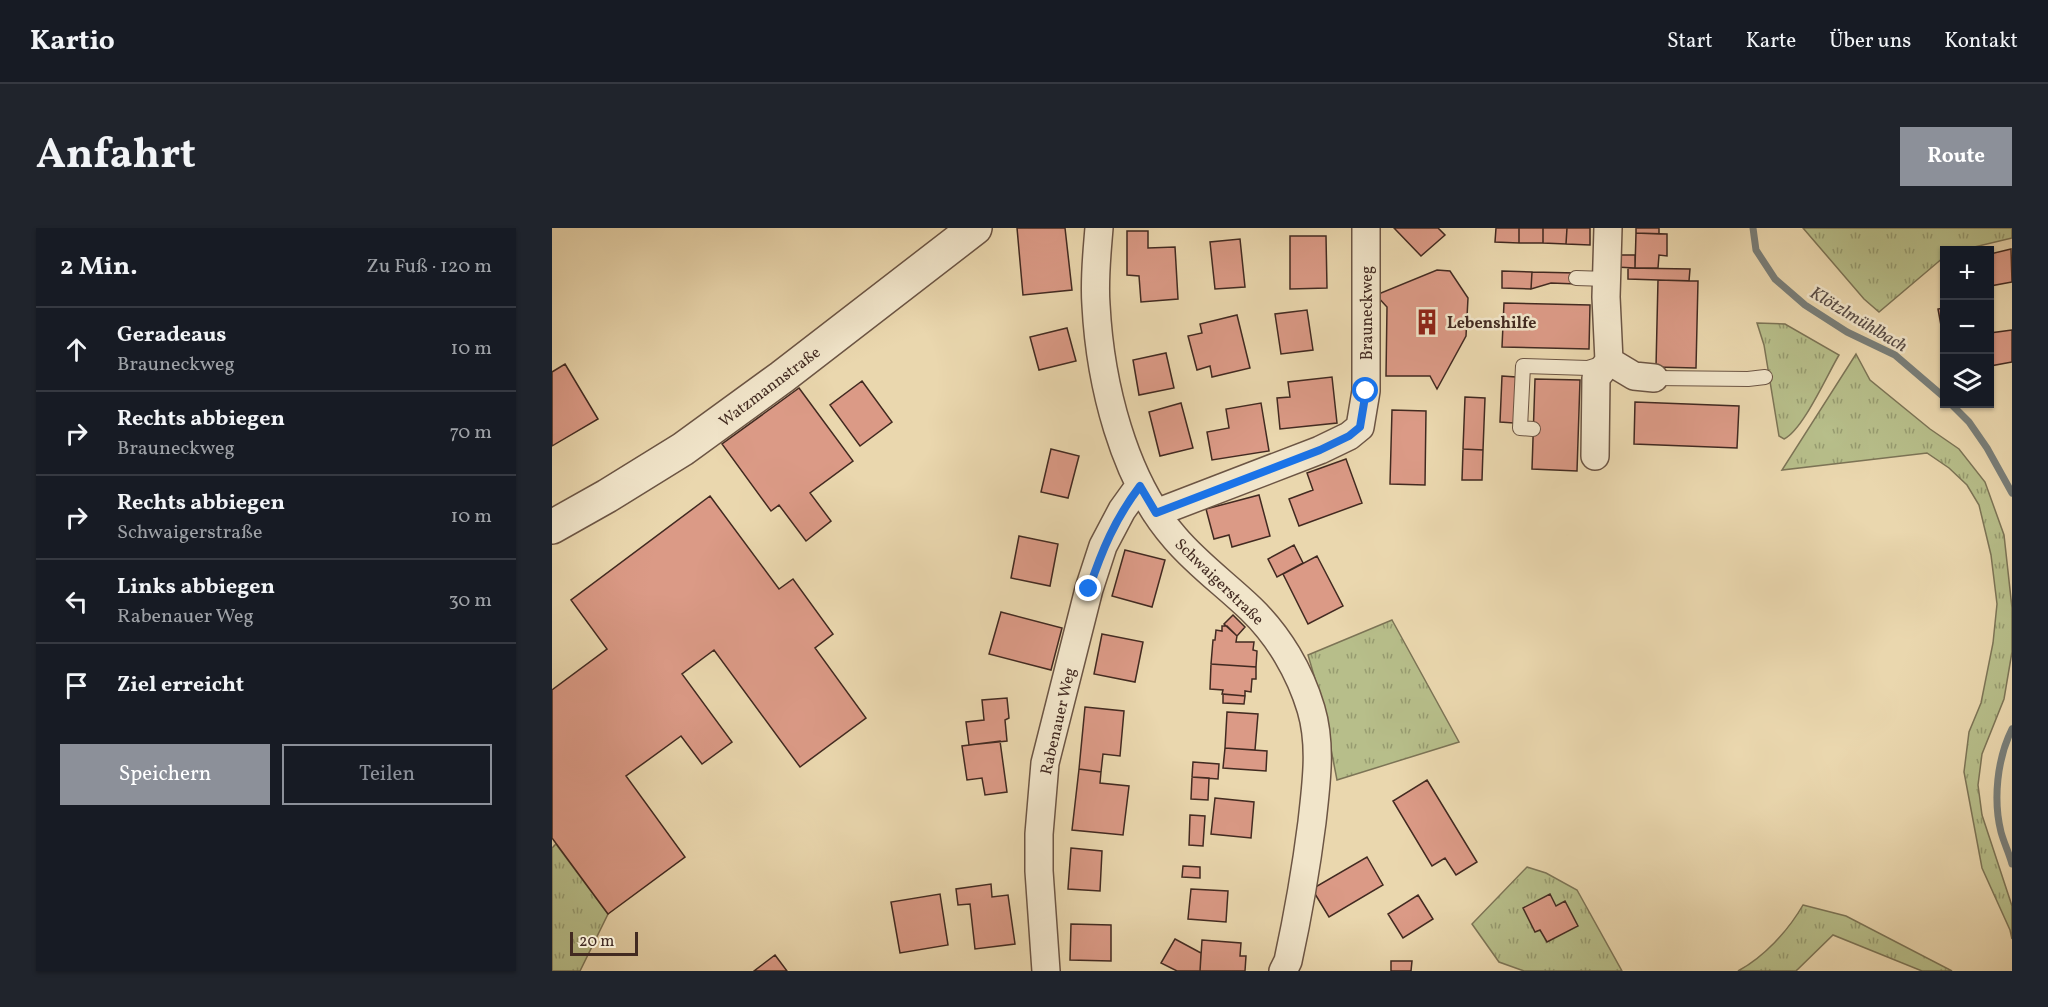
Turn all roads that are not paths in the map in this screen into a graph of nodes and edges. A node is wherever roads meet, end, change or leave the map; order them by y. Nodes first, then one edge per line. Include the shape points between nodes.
1 (975, 228) edge
2 (1099, 228) edge
3 (1366, 228) edge
4 (1608, 228) edge
5 (1576, 278) dead end
6 (1607, 279) junction
7 (1609, 361) junction
8 (1765, 377) dead end
9 (1654, 378) joint
10 (1533, 429) dead end
11 (1595, 456) dead end
12 (1140, 486) junction
13 (1156, 513) junction
14 (552, 527) edge
15 (1046, 971) edge
16 (1283, 971) edge

1 - 14 street, Watzmannstraße via 683,449
2 - 12 street, Schwaigerstraße via 1096,304 1100,350 1121,438
3 - 13 street, Brauneckweg via 1366,391 1360,427 1320,450
4 - 6 street
5 - 6 lane
6 - 7 street
7 - 9 street via 1634,376
7 - 10 lane via 1588,368 1523,366 1520,428
7 - 11 street via 1596,378
8 - 9 lane
12 - 13 street, Schwaigerstraße
12 - 15 street, Rabenauer Weg via 1103,546 1045,763 1039,871
13 - 16 street, Schwaigerstraße via 1180,544 1272,633 1290,659 1312,711 1317,788 1306,871

